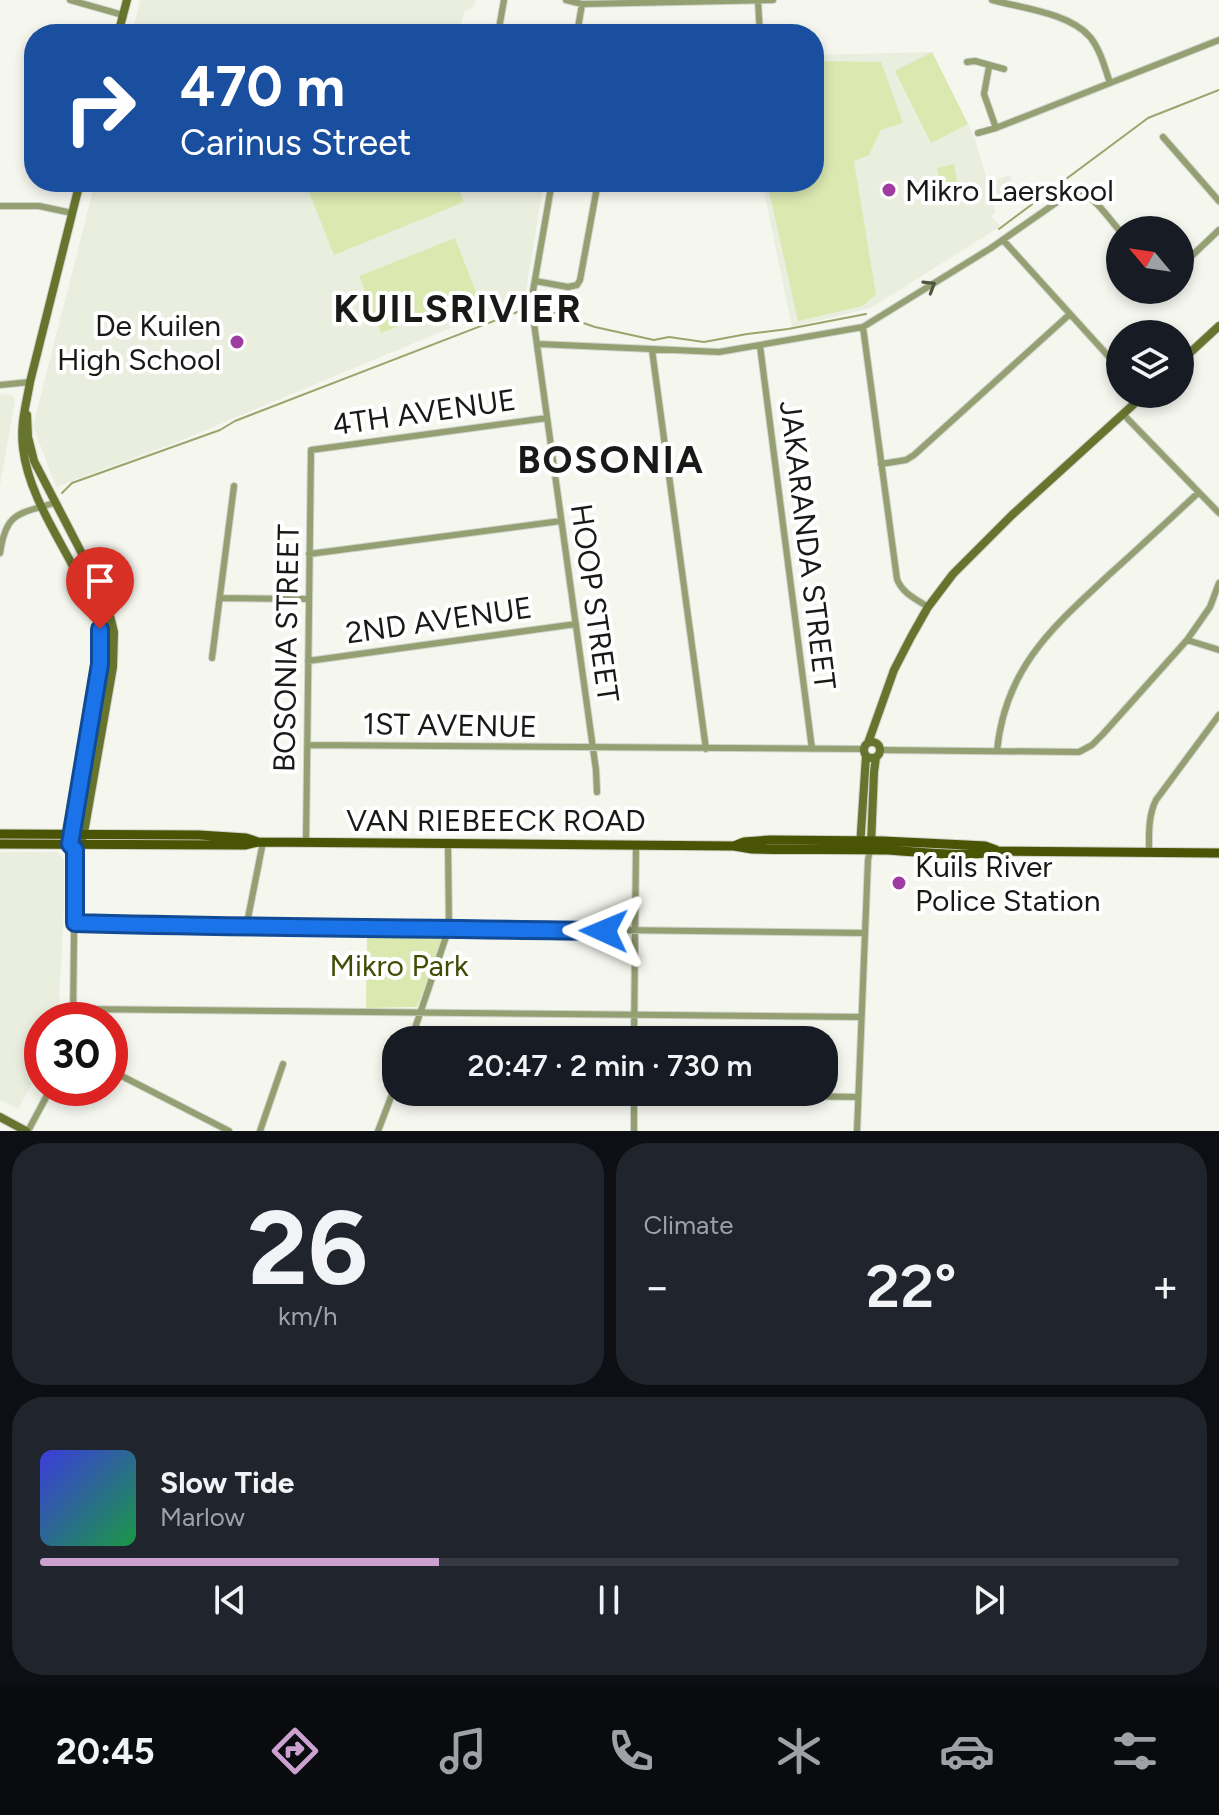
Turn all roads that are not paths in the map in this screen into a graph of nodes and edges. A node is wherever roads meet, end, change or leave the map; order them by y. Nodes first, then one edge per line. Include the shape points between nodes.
1 (70, 0) edge
2 (127, 0) edge
3 (504, 0) edge
4 (566, 0) edge
5 (773, 0) edge
6 (992, 0) edge
7 (1035, 0) edge
8 (758, 1) edge
9 (582, 4) junction
10 (1032, 10) junction
11 (123, 15) junction
12 (121, 24) edge
13 (500, 24) edge
14 (579, 24) edge
15 (759, 24) edge
16 (1219, 40) edge
17 (967, 62) dead end
18 (989, 67) junction
19 (1004, 69) dead end
20 (1110, 83) junction
21 (996, 128) junction
22 (978, 133) dead end
23 (1163, 137) dead end
24 (77, 192) edge
25 (550, 192) edge
26 (596, 192) edge
27 (1219, 201) edge
28 (0, 204) edge
29 (72, 213) junction
30 (1106, 216) edge
31 (1219, 230) edge
32 (1003, 240) junction
33 (1194, 254) edge
34 (535, 281) junction
35 (1070, 314) junction
36 (1219, 326) edge
37 (863, 327) junction
38 (538, 344) junction
39 (760, 346) junction
40 (1194, 349) edge
41 (652, 350) junction
42 (1106, 354) edge
43 (30, 382) junction
44 (0, 385) edge
45 (26, 403) junction
46 (1129, 408) edge
47 (1123, 414) junction
48 (547, 418) junction
49 (310, 454) joint
50 (881, 464) junction
51 (234, 486) dead end
52 (1198, 493) junction
53 (54, 503) junction
54 (42, 507) junction
55 (1219, 513) edge
56 (561, 521) junction
57 (0, 553) edge
58 (309, 554) junction
59 (1219, 583) edge
60 (220, 598) junction
61 (309, 599) junction
62 (928, 607) junction
63 (576, 624) junction
64 (1187, 640) junction
65 (1219, 650) edge
66 (212, 658) dead end
67 (308, 661) junction
68 (1219, 716) edge
69 (308, 745) junction
70 (593, 748) junction
71 (706, 749) junction
72 (812, 749) junction
73 (872, 750) junction
74 (997, 751) junction
75 (597, 792) dead end
76 (0, 834) edge
77 (76, 842) junction
78 (261, 842) junction
79 (306, 842) junction
80 (448, 843) junction
81 (0, 844) edge
82 (636, 845) junction
83 (866, 848) junction
84 (1149, 852) junction
85 (1219, 853) edge
86 (75, 923) junction
87 (246, 928) junction
88 (449, 928) junction
89 (636, 931) junction
90 (865, 933) junction
91 (73, 1002) edge
92 (128, 1009) edge
93 (421, 1012) junction
94 (634, 1015) junction
95 (861, 1017) junction
96 (416, 1026) edge
97 (634, 1026) edge
98 (283, 1064) dead end
99 (128, 1079) edge
100 (838, 1097) edge
101 (858, 1097) junction
102 (41, 1106) edge
103 (388, 1106) edge
104 (634, 1106) edge
105 (0, 1117) edge
106 (27, 1131) edge
107 (229, 1131) edge
108 (260, 1131) edge
109 (378, 1131) edge
110 (634, 1131) edge
111 (857, 1131) edge

1 - 11 street
2 - 11 street
3 - 13 street
4 - 9 street
5 - 8 street
6 - 10 street
7 - 10 street
8 - 9 street
8 - 15 street
9 - 14 street
10 - 20 street via 1083,30
11 - 12 street
16 - 20 street
17 - 18 street
18 - 19 street
18 - 21 street via 984,94
20 - 21 street
21 - 22 street
23 - 27 street
24 - 29 street
25 - 34 street, HOOP STREET
26 - 34 street via 577,285
28 - 29 street
29 - 43 street
30 - 32 street via 1086,195 1073,191
31 - 33 street
32 - 35 street
37 -> 32 street
34 - 38 street, HOOP STREET via 532,309
35 - 42 street
35 - 50 street via 914,455
36 - 40 street
37 - 39 street
37 - 50 street
38 - 41 street
38 - 48 street, HOOP STREET
39 - 41 street via 719,352
39 - 72 street, JAKARANDA STREET
41 - 71 street
43 - 44 street
43 - 45 street
45 - 53 street via 31,452
45 - 54 street via 23,451
46 - 47 street
47 - 52 street
47 - 62 street via 990,536
48 - 49 street, 4TH AVENUE via 314,449
48 - 56 street, HOOP STREET
49 - 58 street, BOSONIA STREET
50 - 62 street via 897,579 905,592
51 - 60 street
52 - 55 street
52 - 74 street via 1035,649 1001,721
53 - 54 street
53 - 77 street via 106,600 115,641
54 - 57 street via 9,522
54 - 77 street via 91,599 101,639
56 - 58 street
56 - 63 street, HOOP STREET
58 - 61 street, BOSONIA STREET
59 - 64 street, 1ST AVENUE
60 - 61 street
60 - 66 street
61 - 67 street, BOSONIA STREET
62 - 73 street via 894,670
63 - 67 street, 2ND AVENUE
63 - 70 street, HOOP STREET
64 - 65 street
64 - 74 street, 1ST AVENUE via 1086,750
67 - 69 street, BOSONIA STREET
68 - 84 street via 1156,800
69 - 70 street, 1ST AVENUE
69 - 79 street, BOSONIA STREET
70 - 71 street, 1ST AVENUE
70 - 75 street, HOOP STREET
71 - 72 street, 1ST AVENUE
72 - 73 street, 1ST AVENUE
73 - 74 street, 1ST AVENUE
73 - 83 street
76 - 77 main road, VAN RIEBEECK ROAD
77 - 78 main road, VAN RIEBEECK ROAD via 199,835
77 - 81 main road, VAN RIEBEECK ROAD
77 - 86 street
78 - 79 main road, VAN RIEBEECK ROAD
78 - 87 street
79 - 80 main road, VAN RIEBEECK ROAD
80 - 82 main road, VAN RIEBEECK ROAD
80 - 88 street
82 - 83 main road, VAN RIEBEECK ROAD via 734,846 770,840
82 - 89 street
83 - 84 main road, VAN RIEBEECK ROAD via 966,854
83 - 90 street
84 - 85 main road, VAN RIEBEECK ROAD
86 - 87 street
86 - 91 street
87 - 88 street
88 - 89 street
88 - 93 street
89 - 90 street
89 - 94 street
90 - 95 street
92 - 93 street
93 - 94 street
93 - 96 street
94 - 95 street
94 - 97 street
95 - 101 street
98 - 108 street
99 - 107 street
100 - 101 street
101 - 111 street
102 - 106 street
103 - 109 street
104 - 110 street
105 - 106 street

